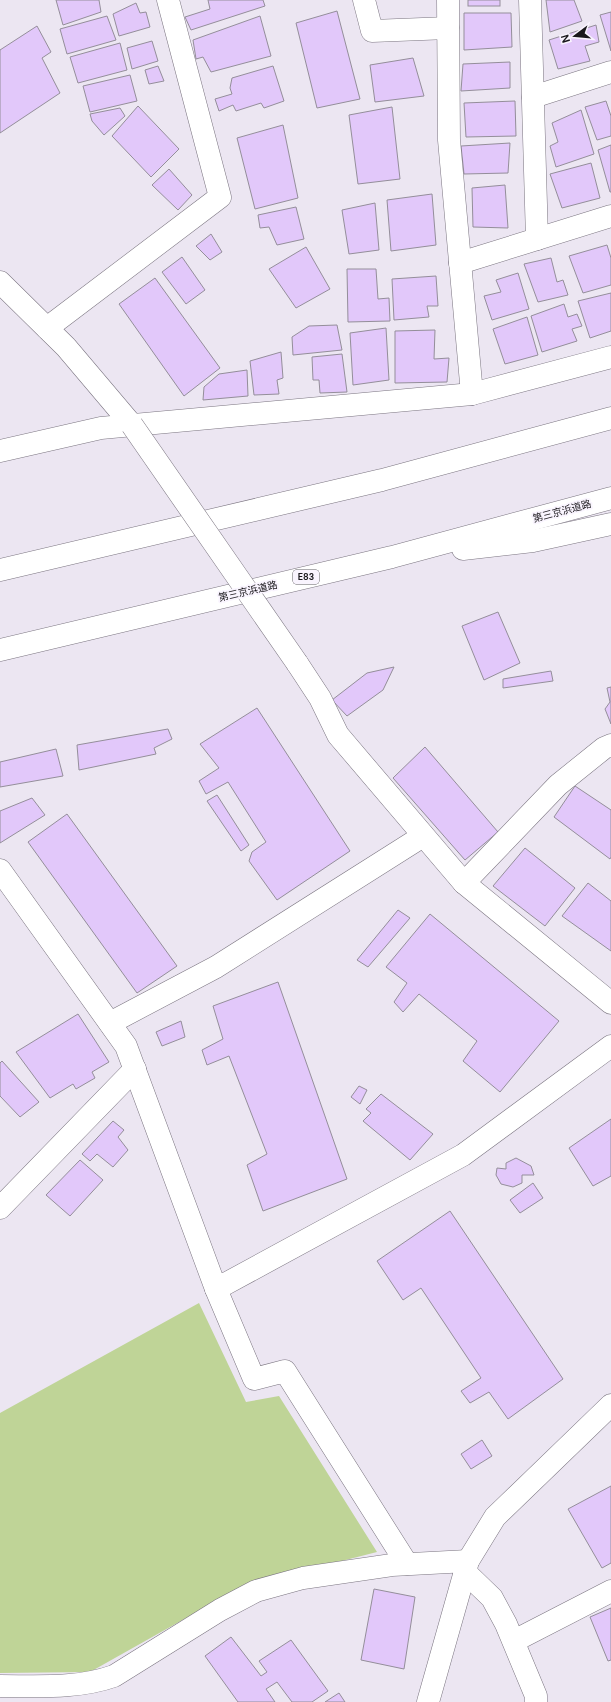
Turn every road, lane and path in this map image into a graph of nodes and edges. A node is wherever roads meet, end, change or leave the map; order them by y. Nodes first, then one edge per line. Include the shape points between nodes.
1 (168, 0) edge
2 (364, 0) edge
3 (448, 0) edge
4 (530, 0) edge
5 (448, 28) junction
6 (611, 72) edge
7 (533, 97) junction
8 (611, 216) edge
9 (537, 239) junction
10 (460, 263) junction
11 (0, 282) edge
12 (47, 328) junction
13 (611, 357) edge
14 (472, 394) junction
15 (611, 418) edge
16 (132, 425) junction
17 (0, 450) edge
18 (611, 498) edge
19 (611, 524) edge
20 (392, 557) junction
21 (0, 570) edge
22 (0, 650) edge
23 (611, 745) edge
24 (423, 836) junction
25 (0, 870) edge
26 (464, 883) junction
27 (611, 1002) edge
28 (110, 1023) junction
29 (611, 1046) edge
30 (135, 1069) junction
31 (0, 1208) edge
32 (216, 1289) junction
33 (611, 1405) edge
34 (407, 1564) junction
35 (466, 1566) junction
36 (611, 1591) edge
37 (514, 1641) junction
38 (0, 1686) edge
39 (428, 1702) edge
40 (536, 1702) edge

1 - 12 main road via 220,197
2 - 5 main road via 372,31
3 - 5 main road
4 - 7 main road
5 - 10 main road via 449,140
6 - 7 main road
7 - 9 main road
8 - 9 main road
9 - 10 main road
10 - 14 main road
11 - 12 main road
12 - 16 main road
13 - 14 main road
14 - 16 main road
15 - 21 main road via 382,480
16 - 17 main road via 100,428
16 - 24 main road, bridge via 297,663 320,698 338,735
18 - 20 main road, 第三京浜道路 / E83
19 - 20 main road via 533,541
20 - 22 main road, 第三京浜道路 / E83
23 - 26 main road via 558,786
24 - 26 main road
24 - 28 main road via 216,967
25 - 28 main road
26 - 27 main road
28 - 30 main road via 126,1046
29 - 32 main road via 462,1155
30 - 31 main road
30 - 32 main road
32 - 34 main road via 254,1379 284,1371
33 - 35 main road via 495,1517
34 - 35 main road
34 - 38 main road via 302,1578 256,1591 220,1610 114,1676 95,1682 66,1686
35 - 37 main road via 492,1598
35 - 39 main road
36 - 37 main road
37 - 40 main road via 536,1696

